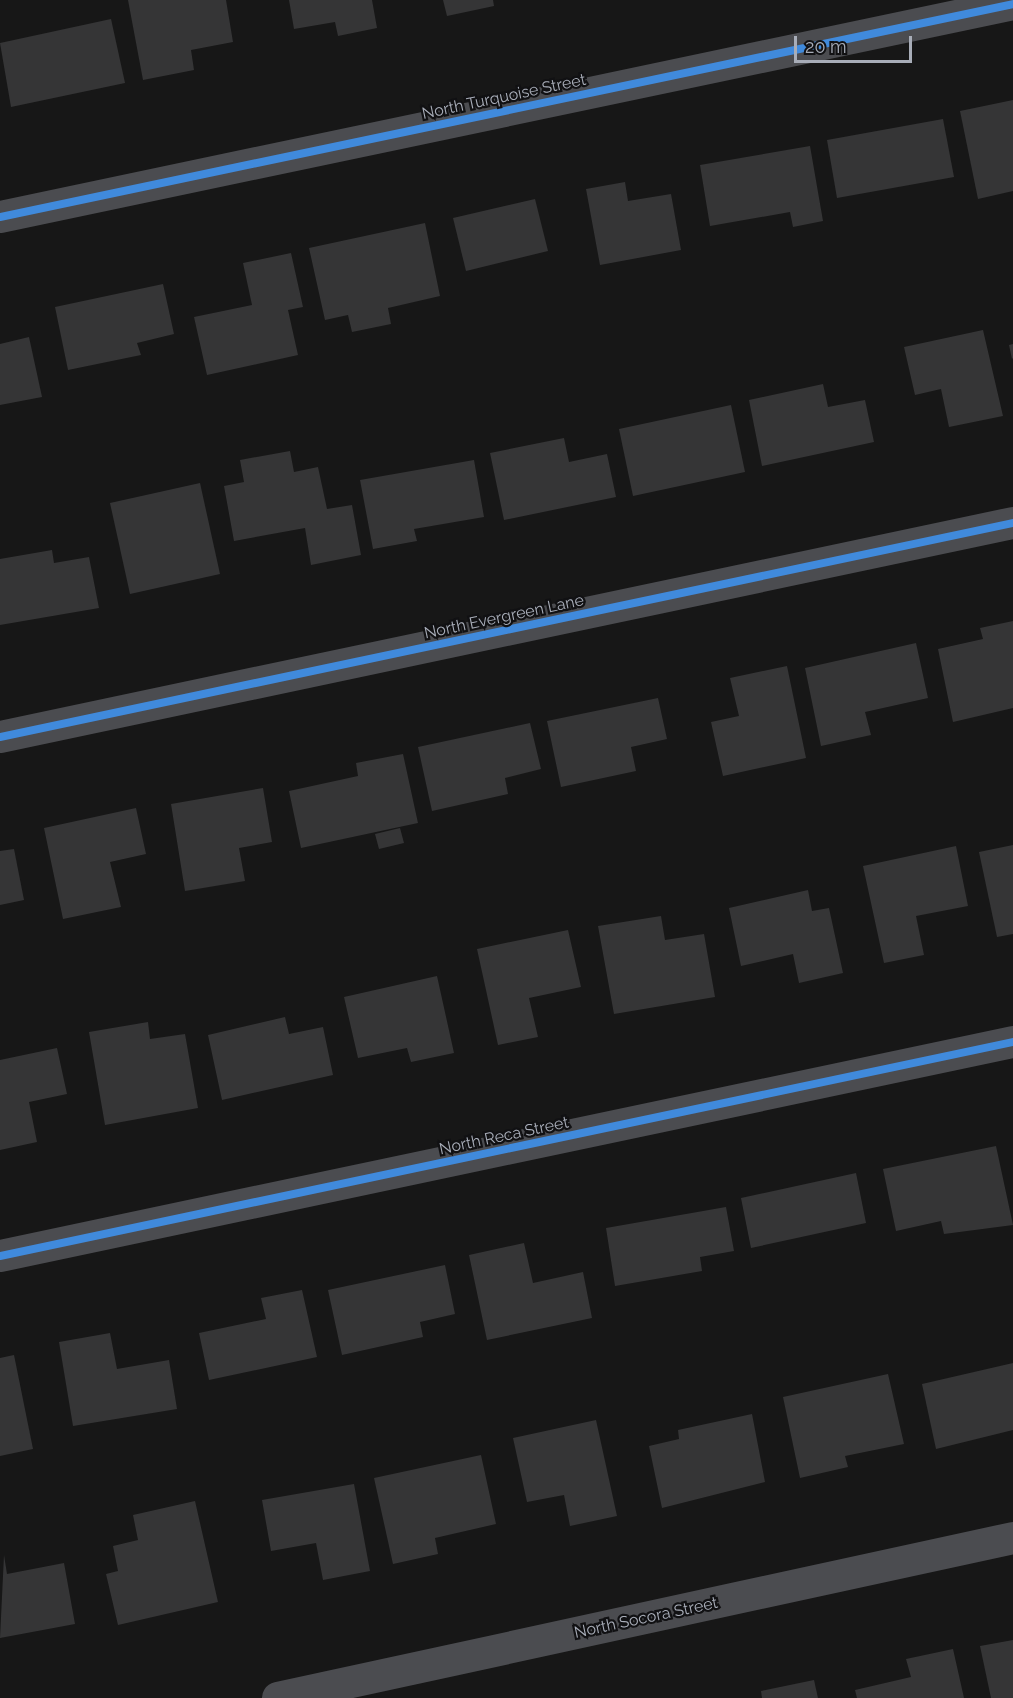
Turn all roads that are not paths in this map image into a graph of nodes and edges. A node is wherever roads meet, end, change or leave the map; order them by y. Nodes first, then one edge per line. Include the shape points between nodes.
1 (1013, 4) edge
2 (0, 217) edge
3 (1013, 523) edge
4 (0, 737) edge
5 (1013, 1042) edge
6 (0, 1256) edge
7 (1013, 1538) edge
8 (278, 1698) edge

1 - 2 street, North Turquoise Street
3 - 4 street, North Evergreen Lane
5 - 6 street, North Reca Street
7 - 8 street, North Socora Street

